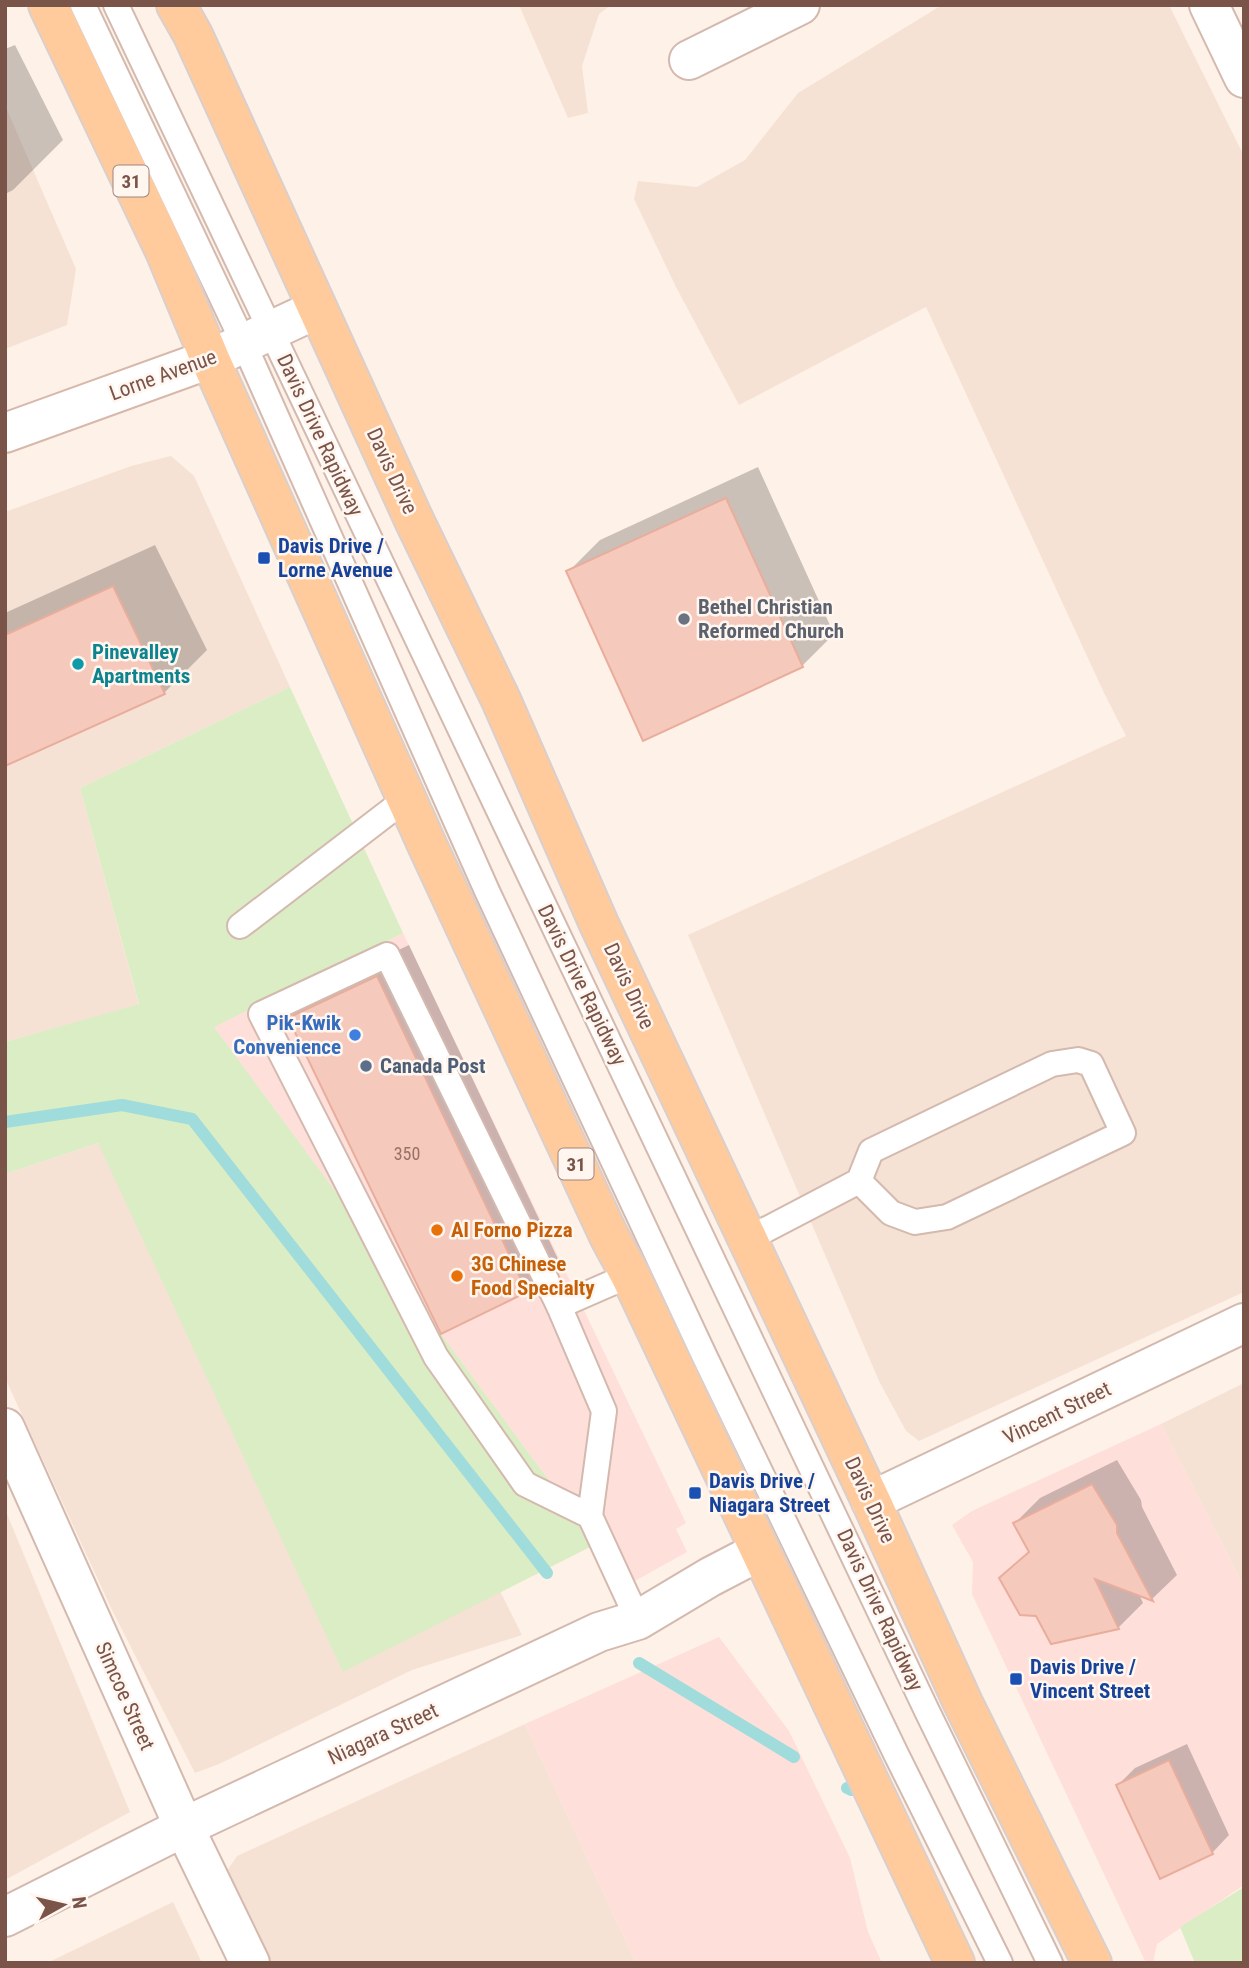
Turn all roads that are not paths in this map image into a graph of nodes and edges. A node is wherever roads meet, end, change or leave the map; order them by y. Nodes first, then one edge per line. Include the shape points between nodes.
1 (47, 5) edge
2 (83, 5) edge
3 (116, 5) edge
4 (176, 5) edge
5 (800, 5) edge
6 (1209, 5) edge
7 (689, 60) dead end
8 (1244, 78) edge
9 (317, 309) junction
10 (242, 345) junction
11 (5, 433) edge
12 (407, 798) junction
13 (240, 926) dead end
14 (859, 1181) junction
15 (748, 1239) junction
16 (630, 1275) junction
17 (559, 1306) junction
18 (1244, 1323) edge
19 (5, 1428) edge
20 (871, 1502) junction
21 (590, 1516) junction
22 (760, 1551) junction
23 (638, 1620) junction
24 (184, 1827) junction
25 (5, 1917) edge
26 (250, 1963) edge
27 (955, 1963) edge
28 (1000, 1963) edge
29 (1050, 1963) edge
30 (1092, 1963) edge

1 - 10 main road, 31 via 165,251
2 - 10 lane, Davis Drive Rapidway
3 - 10 lane, Davis Drive Rapidway
4 - 9 main road, Davis Drive
5 - 7 street
6 - 8 street
9 - 10 street, Lorne Avenue
9 - 15 main road, Davis Drive
10 - 11 street, Lorne Avenue
10 - 12 main road, 31
10 - 28 lane, Davis Drive Rapidway via 487,891 704,1355
10 - 29 lane, Davis Drive Rapidway
12 - 13 lane
12 - 16 main road, 31
14 - 14 lane via 891,1213 915,1222 947,1217 1123,1133 1091,1064 1077,1060 1052,1064 870,1151
14 - 15 lane
15 - 20 main road, Davis Drive
16 - 17 lane
16 - 22 main road, 31
17 - 21 lane via 604,1410
17 - 21 lane via 387,955 261,1014 436,1357 524,1484
18 - 20 street, Vincent Street
19 - 24 street, Simcoe Street
20 - 30 main road, Davis Drive via 963,1703
21 - 23 lane
22 - 23 street, Niagara Street
22 - 27 main road, 31
23 - 24 street, Niagara Street via 599,1632
24 - 25 street, Niagara Street
24 - 26 street, Simcoe Street

